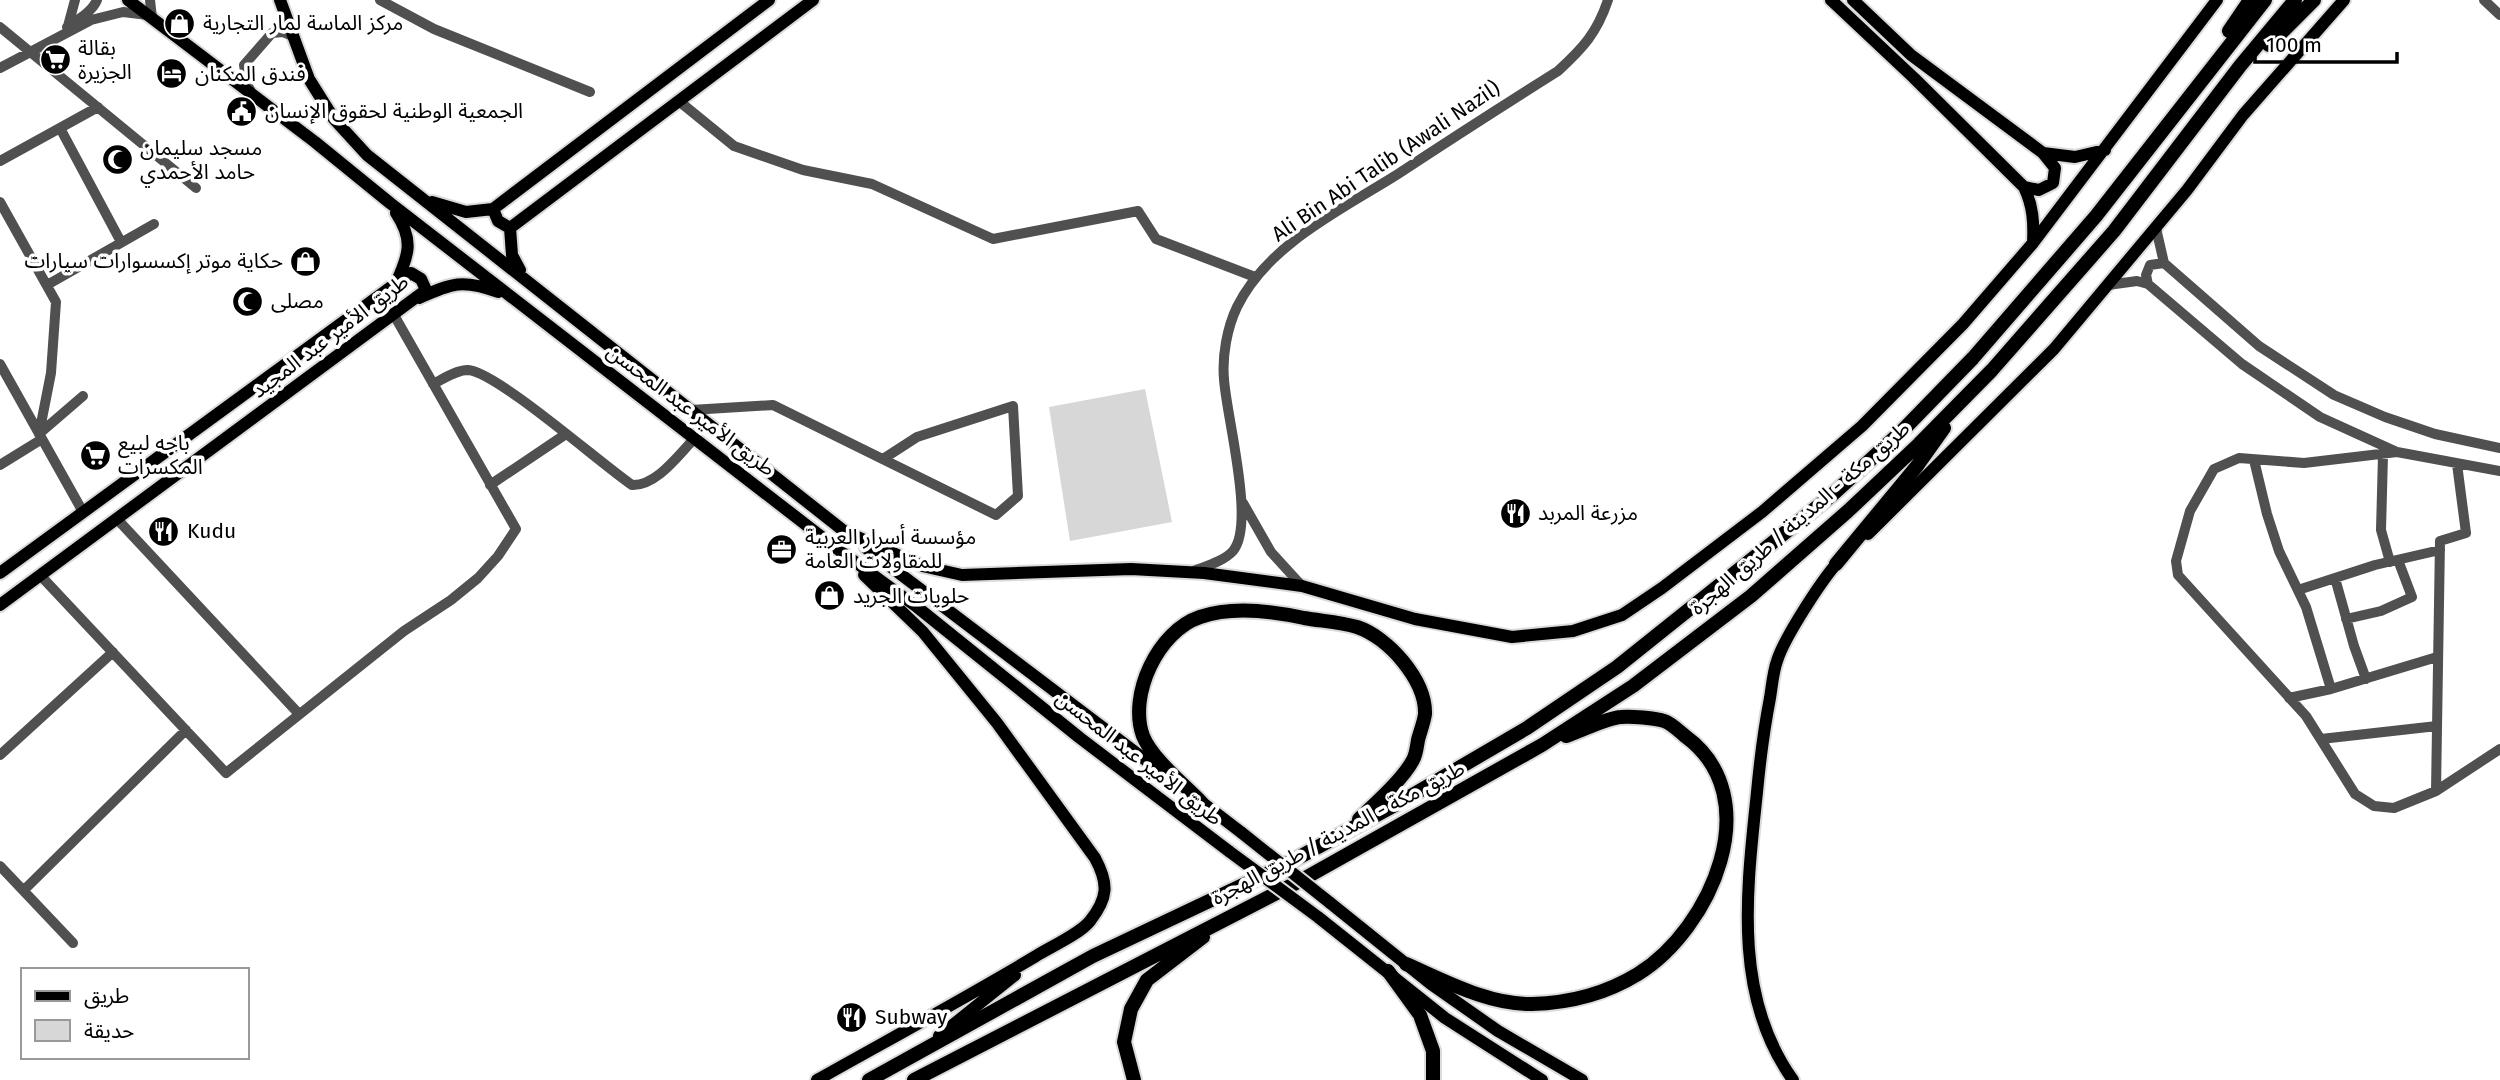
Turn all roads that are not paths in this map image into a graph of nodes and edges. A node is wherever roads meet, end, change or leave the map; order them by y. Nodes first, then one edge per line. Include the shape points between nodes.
1 (75, 0) edge
2 (97, 0) edge
3 (128, 0) edge
4 (150, 0) edge
5 (380, 0) edge
6 (769, 0) edge
7 (813, 0) edge
8 (1608, 0) edge
9 (1830, 0) edge
10 (1853, 0) edge
11 (2217, 0) edge
12 (2250, 0) edge
13 (2264, 0) edge
14 (2295, 0) edge
15 (2314, 0) edge
16 (2344, 0) edge
17 (2484, 0) edge
18 (282, 1) edge
19 (2500, 15) edge
20 (151, 17) junction
21 (68, 26) junction
22 (0, 27) edge
23 (293, 36) junction
24 (32, 52) junction
25 (0, 68) edge
26 (590, 92) dead end
27 (253, 97) junction
28 (680, 102) junction
29 (98, 107) junction
30 (2165, 127) junction
31 (60, 128) junction
32 (2105, 149) junction
33 (2043, 153) junction
34 (0, 161) edge
35 (2162, 168) junction
36 (2024, 187) junction
37 (196, 188) dead end
38 (423, 199) junction
39 (0, 202) edge
40 (390, 203) junction
41 (493, 209) junction
42 (154, 223) dead end
43 (510, 228) junction
44 (2156, 228) junction
45 (121, 242) junction
46 (2033, 243) junction
47 (2164, 263) junction
48 (524, 277) junction
49 (1255, 277) junction
50 (395, 284) junction
51 (2148, 284) junction
52 (47, 285) junction
53 (2108, 285) junction
54 (510, 296) junction
55 (409, 303) junction
56 (394, 315) junction
57 (0, 364) edge
58 (433, 384) junction
59 (83, 396) dead end
60 (1964, 398) junction
61 (691, 410) junction
62 (566, 434) junction
63 (41, 436) junction
64 (695, 438) junction
65 (2500, 447) edge
66 (2398, 452) junction
67 (2383, 455) junction
68 (883, 459) junction
69 (2255, 460) junction
70 (2457, 464) junction
71 (0, 465) edge
72 (2500, 471) edge
73 (490, 485) junction
74 (1242, 503) junction
75 (83, 512) junction
76 (117, 519) junction
77 (844, 531) junction
78 (836, 548) junction
79 (2440, 550) junction
80 (2394, 561) junction
81 (1836, 564) junction
82 (1190, 572) junction
83 (0, 573) edge
84 (40, 575) junction
85 (2335, 578) junction
86 (1303, 586) junction
87 (2298, 590) junction
88 (0, 604) edge
89 (2346, 619) junction
90 (113, 652) junction
91 (2437, 657) junction
92 (2366, 679) junction
93 (2331, 689) junction
94 (2289, 698) junction
95 (299, 715) junction
96 (2437, 726) junction
97 (186, 730) junction
98 (2321, 739) junction
99 (1542, 745) junction
100 (2500, 749) edge
101 (0, 755) edge
102 (2436, 791) junction
103 (1202, 803) junction
104 (1346, 831) junction
105 (0, 866) edge
106 (24, 890) junction
107 (1232, 915) junction
108 (73, 943) dead end
109 (1054, 944) junction
110 (1406, 964) junction
111 (1388, 971) junction
112 (919, 1052) junction
113 (817, 1080) edge
114 (869, 1080) edge
115 (914, 1080) edge
116 (1134, 1080) edge
117 (1433, 1080) edge
118 (1542, 1080) edge
119 (1582, 1080) edge
120 (1793, 1080) edge

1 - 21 street
2 - 21 street
3 - 20 main road, طريق الأمير عبد المحسن
4 - 20 street
5 - 26 street via 434,29
6 - 41 main road
7 - 28 main road
8 - 49 street, Ali Bin Abi Talib (Awali Nazil) via 1600,24 1558,71 1294,241
9 - 36 main road
10 - 33 main road via 1911,55
11 - 32 main road
12 - 30 highway
13 - 30 highway, طريق مكة - المدينة / طريق الهجرة
14 - 35 highway, طريق مكة - المدينة / طريق الهجرة
15 - 35 highway
16 - 44 main road via 2243,115
17 - 19 street
18 - 23 main road, طريق الأمير عبد المحسن
20 - 24 street via 123,12 91,20
20 - 27 main road, طريق الأمير عبد المحسن
21 - 24 street
22 - 24 street
23 - 27 street via 272,33 244,65
23 - 38 main road, طريق الأمير عبد المحسن via 309,79 334,119 367,155
24 - 25 street
24 - 29 street
27 - 40 main road, طريق الأمير عبد المحسن
28 - 43 main road
28 - 49 street via 734,146 803,170 872,184 993,239 1138,211 1156,239
29 - 31 street
29 - 37 street
30 - 104 highway, طريق مكة - المدينة / طريق الهجرة via 2054,267 1973,358 1832,495 1617,667 1527,728
31 - 34 street
31 - 45 street
32 - 33 main road via 2075,157
32 - 46 main road
33 - 36 main road via 2055,168 2053,183 2039,190
35 - 60 highway, طريق مكة - المدينة / طريق الهجرة via 2069,285
36 - 46 main road via 2034,216
38 - 41 main road via 466,212
38 - 48 main road, طريق الأمير عبد المحسن
39 - 52 street
40 - 50 main road via 408,239 408,254
40 - 54 main road, طريق الأمير عبد المحسن
41 - 43 main road via 498,220
42 - 45 street
43 - 48 main road via 512,255
44 - 47 street
44 - 53 main road
45 - 52 street
46 - 86 main road via 1964,324 1862,426 1762,512 1622,615 1573,631 1512,637 1415,619
47 - 51 street via 2150,265
47 - 65 street via 2259,346 2334,395 2435,433
48 - 61 main road, طريق الأمير عبد المحسن
49 - 74 street, Ali Bin Abi Talib (Awali Nazil) via 1236,308 1226,342 1223,378
50 - 55 main road, طريق الأمير عبد المجيد via 411,273 421,279 426,290
50 - 75 main road, طريق الأمير عبد المجيد
51 - 53 street
51 - 66 street via 2242,364 2320,417
52 - 63 street via 56,302 57,320
53 - 81 main road via 2003,402
54 - 55 main road via 459,283
54 - 64 main road, طريق الأمير عبد المحسن
55 - 56 main road, طريق الأمير عبد المجيد
56 - 58 street
56 - 76 main road, طريق الأمير عبد المجيد
57 - 63 street
58 - 62 street via 466,370 481,373
58 - 73 street
59 - 63 street
60 - 81 highway via 1917,466
60 - 99 highway, طريق مكة - المدينة / طريق الهجرة via 1848,511 1751,596 1633,686
61 - 68 street via 774,405
61 - 77 main road, طريق الأمير عبد المحسن
62 - 64 street via 632,485 656,477
62 - 73 street
63 - 71 street
63 - 75 street
64 - 78 main road, طريق الأمير عبد المحسن
66 - 67 street
66 - 70 street
67 - 69 street via 2304,463
67 - 80 street via 2381,530
68 - 68 street via 996,515 1018,496 1013,406 917,437
69 - 87 street via 2279,551
69 - 94 street via 2239,458 2214,469 2190,510 2176,561 2178,575
70 - 72 street
70 - 79 street via 2466,533 2440,541
73 - 95 street via 516,530 498,556 451,600 404,631
74 - 82 street via 1235,549
74 - 86 street via 1271,552
75 - 83 main road, طريق الأمير عبد المجيد
76 - 84 main road, طريق الأمير عبد المجيد
76 - 95 street
77 - 82 main road via 922,566 962,575 1131,569
77 - 103 main road, طريق الأمير عبد المحسن
78 - 109 main road via 923,632 1027,762 1095,858 1106,890 1101,904 1088,924
78 - 111 main road, طريق الأمير عبد المحسن, bridge
79 - 80 street
79 - 91 street
80 - 85 street
80 - 89 street via 2412,597
81 - 120 main road via 1777,660 1761,746 1750,861 1747,944 1756,998 1767,1034
82 - 86 main road
84 - 88 main road, طريق الأمير عبد المجيد
84 - 90 street
85 - 87 street
85 - 89 street
87 - 93 street
89 - 92 street
90 - 97 street
90 - 101 street
91 - 92 street
91 - 96 street
92 - 93 street
93 - 94 street
94 - 98 street
95 - 97 street via 226,773
96 - 98 street
96 - 102 street
97 - 106 street
98 - 102 street via 2355,794 2374,806 2394,808
99 - 107 highway, طريق مكة - المدينة / طريق الهجرة
99 - 110 highway via 1620,717 1664,721 1698,745 1715,769 1726,800 1728,832 1696,916 1674,944 1639,973 1592,996 1531,1004 1480,996
100 - 102 street
103 - 104 highway via 1143,736 1141,685 1155,656 1176,632 1198,617 1223,612 1272,611 1358,627 1410,669 1425,714 1413,760 1382,798
103 - 110 main road, طريق الأمير عبد المحسن, bridge
104 - 112 highway, طريق مكة - المدينة / طريق الهجرة via 1093,956
105 - 106 street
106 - 108 street
107 - 115 highway, طريق مكة - المدينة / طريق الهجرة
107 - 116 highway via 1147,980 1131,1009 1124,1042
109 - 112 main road
109 - 113 main road
110 - 119 main road, طريق الأمير عبد المحسن via 1498,1031
111 - 117 highway via 1420,1015 1433,1051
111 - 118 main road, طريق الأمير عبد المحسن via 1472,1037
112 - 114 highway

